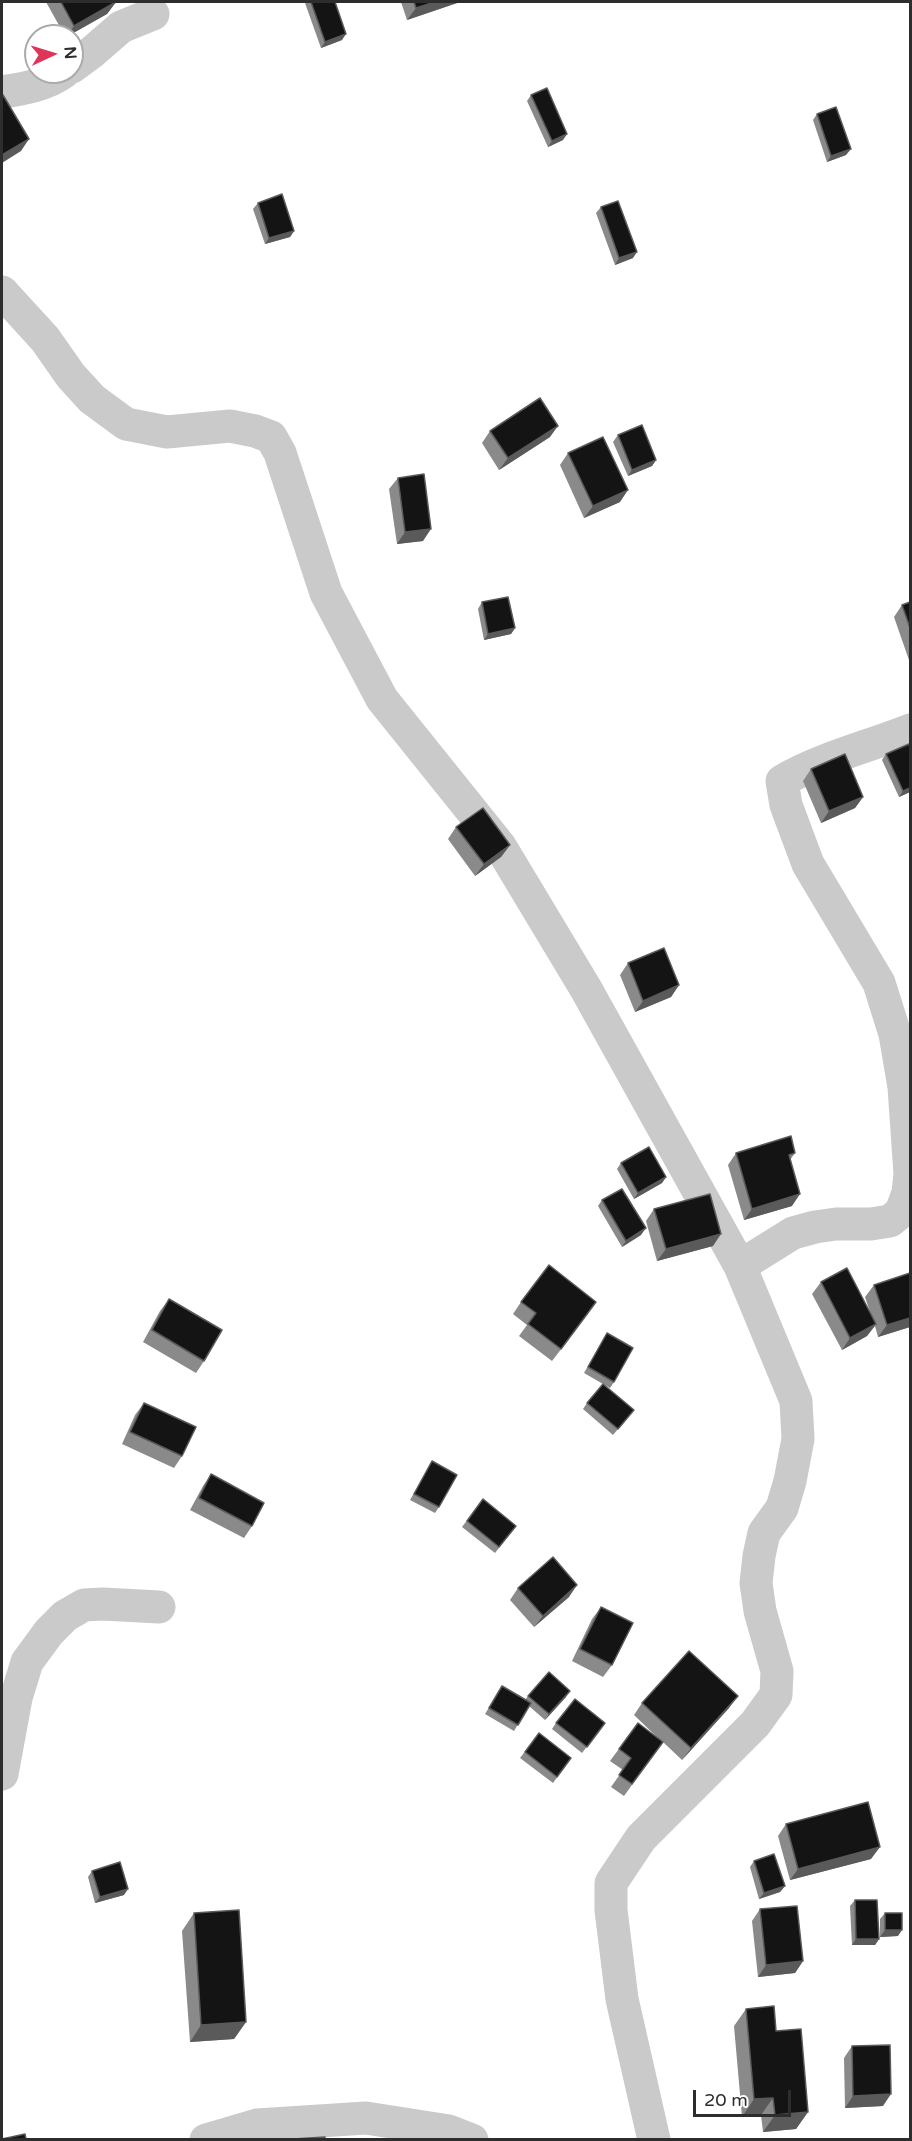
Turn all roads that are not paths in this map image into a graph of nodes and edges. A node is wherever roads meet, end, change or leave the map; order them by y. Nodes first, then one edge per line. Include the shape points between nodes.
1 (153, 14) dead end
2 (84, 59) edge
3 (38, 84) edge
4 (2, 92) edge
5 (2, 292) edge
6 (910, 730) edge
7 (903, 1030) edge
8 (740, 1266) junction
9 (159, 1608) dead end
10 (2, 1774) edge
11 (208, 2139) edge
12 (472, 2139) edge
13 (654, 2139) edge

1 - 2 street via 121,27
3 - 4 street
5 - 8 street via 92,399 126,424 167,432 230,426 271,437 280,453 326,593 382,699 500,846 586,989
6 - 7 street via 801,770 782,781 786,805 808,864 879,982
7 - 8 street via 910,1174 901,1212 890,1221 836,1224 793,1233
8 - 13 street via 796,1401 798,1439 790,1481 782,1508 764,1533 756,1584 777,1671 776,1695 755,1724 641,1838 611,1883 622,1999
9 - 10 street via 84,1605 65,1616 27,1662
11 - 12 street via 257,2125 366,2118 449,2131

